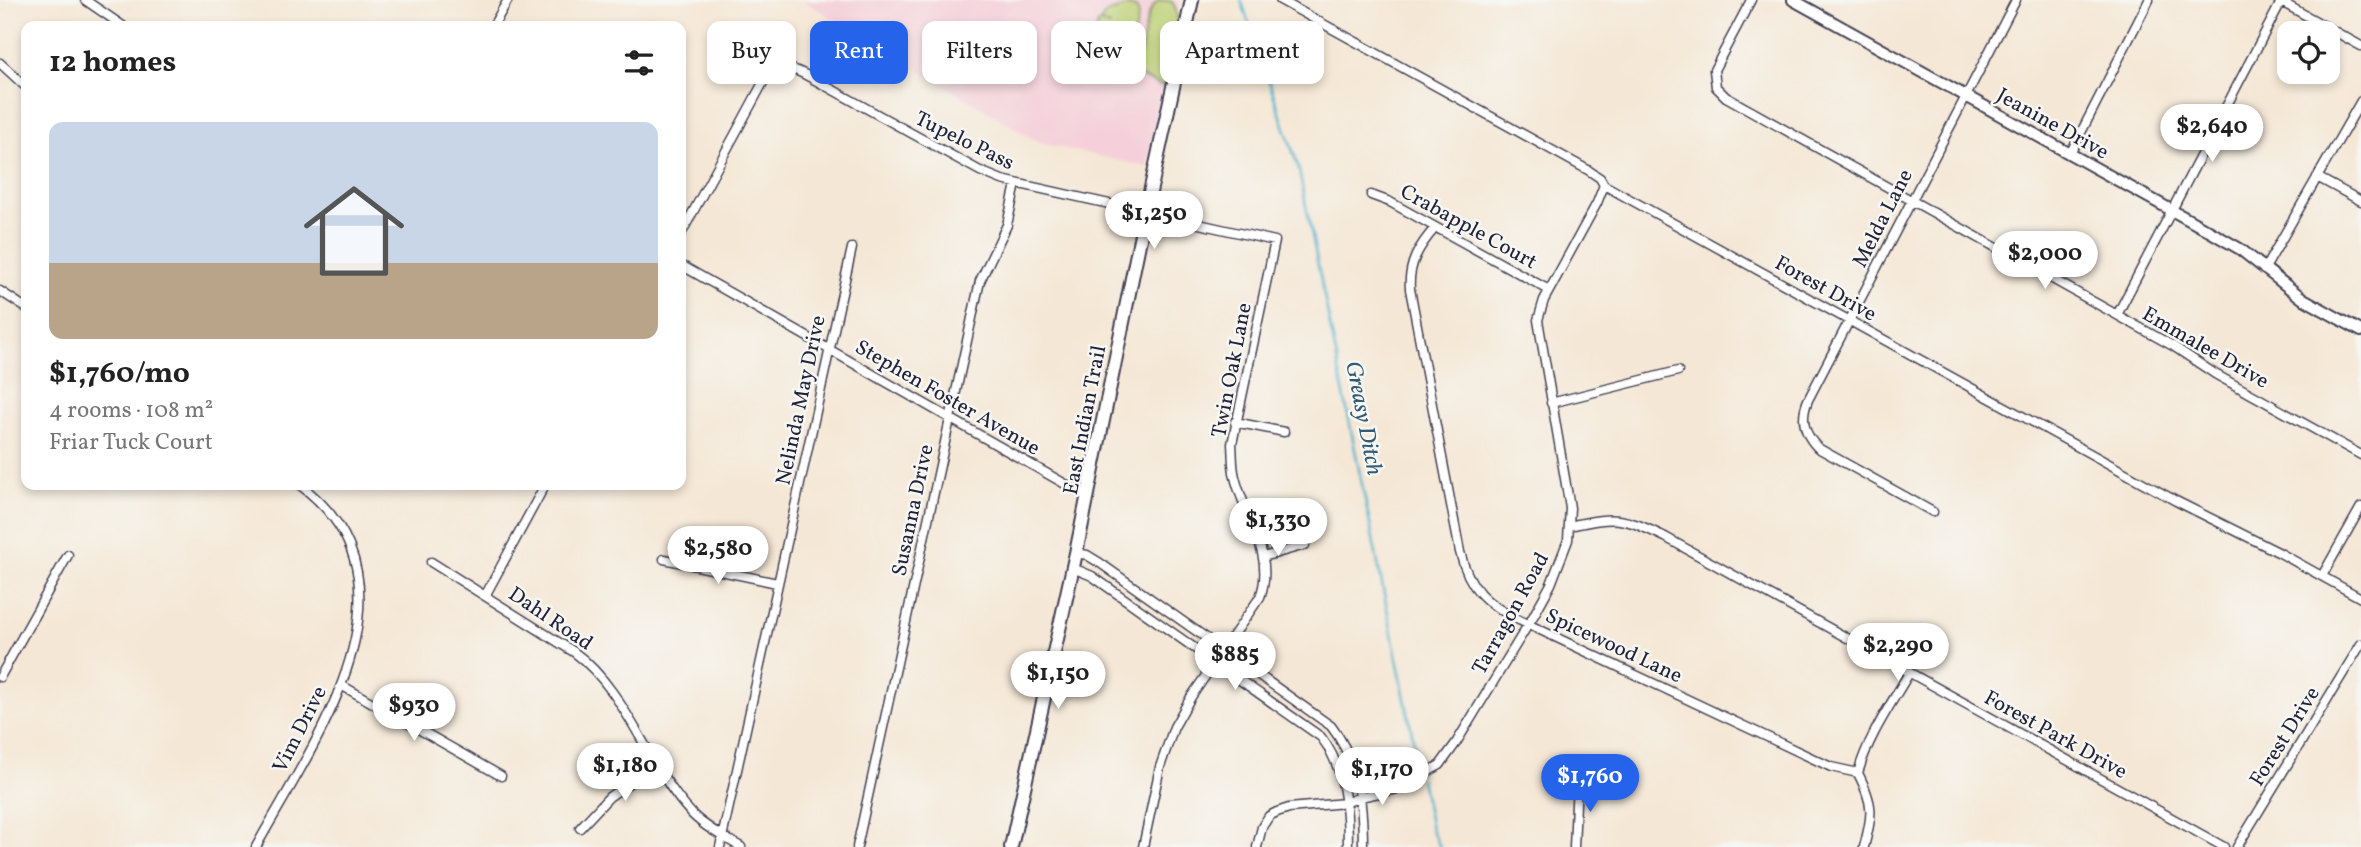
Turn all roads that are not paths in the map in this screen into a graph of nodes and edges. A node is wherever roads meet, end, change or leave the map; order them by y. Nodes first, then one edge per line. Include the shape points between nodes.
1 (85, 0) edge
2 (508, 0) edge
3 (1192, 0) edge
4 (1280, 0) edge
5 (1751, 0) edge
6 (1793, 0) edge
7 (2016, 0) edge
8 (2149, 0) edge
9 (2280, 1) edge
10 (116, 21) edge
11 (496, 21) edge
12 (2361, 46) edge
13 (0, 63) edge
14 (21, 83) edge
15 (1966, 96) junction
16 (2361, 101) edge
17 (2070, 154) junction
18 (2318, 177) junction
19 (1016, 184) junction
20 (1604, 185) junction
21 (1371, 195) dead end
22 (1911, 200) junction
23 (2361, 201) edge
24 (2171, 211) junction
25 (1145, 213) junction
26 (686, 225) edge
27 (1435, 228) junction
28 (1275, 242) joint
29 (852, 248) dead end
30 (686, 268) edge
31 (2264, 270) junction
32 (1549, 290) junction
33 (0, 291) edge
34 (21, 305) edge
35 (2117, 315) junction
36 (1849, 321) junction
37 (2361, 331) edge
38 (829, 349) junction
39 (1678, 371) dead end
40 (1551, 403) junction
41 (950, 419) junction
42 (1235, 422) junction
43 (1284, 432) dead end
44 (2361, 455) edge
45 (305, 490) edge
46 (542, 490) edge
47 (1088, 496) junction
48 (2361, 507) edge
49 (1933, 512) dead end
50 (1569, 526) junction
51 (1305, 545) dead end
52 (1076, 553) junction
53 (68, 555) dead end
54 (1263, 557) junction
55 (664, 559) dead end
56 (431, 562) dead end
57 (1073, 568) junction
58 (2322, 576) junction
59 (777, 583) junction
60 (485, 596) junction
61 (2361, 598) edge
62 (1528, 624) junction
63 (2361, 644) edge
64 (1223, 648) junction
65 (1215, 660) junction
66 (1909, 673) junction
67 (0, 677) edge
68 (341, 685) junction
69 (656, 764) junction
70 (1858, 774) junction
71 (501, 776) dead end
72 (1577, 782) dead end
73 (1360, 797) junction
74 (1345, 803) junction
75 (580, 828) dead end
76 (724, 836) junction
77 (256, 847) edge
78 (720, 847) edge
79 (741, 847) edge
80 (857, 847) edge
81 (1011, 847) edge
82 (1143, 847) edge
83 (1257, 847) edge
84 (1348, 847) edge
85 (1363, 847) edge
86 (1574, 847) edge
87 (1864, 847) edge
88 (2224, 847) edge
89 (2237, 847) edge

1 - 10 street
2 - 11 street
3 - 25 main road, East Indian Trail
4 - 20 street, Forest Drive via 1588,170
5 - 22 street, Emmalee Drive via 1714,70 1718,91
6 - 15 street, Jeanine Drive
7 - 15 street, Melda Lane
8 - 17 street
9 - 12 street
9 - 24 street
13 - 14 street
15 - 17 street, Jeanine Drive
15 - 22 street, Melda Lane
16 - 18 street
17 - 24 street, Jeanine Drive
18 - 23 street
18 - 31 street
19 - 25 street, Tupelo Pass
19 - 26 street, Tupelo Pass via 980,171 786,67 765,79
19 - 41 street, Susanna Drive via 1007,225 980,281
20 - 32 street, Tarragon Road
20 - 36 street, Forest Drive
21 - 27 street, Crabapple Court
22 - 35 street, Emmalee Drive
22 - 36 street, Melda Lane
24 - 31 street, Jeanine Drive via 2240,249
24 - 35 street
25 - 28 street, Tupelo Pass
25 - 47 main road, East Indian Trail
27 - 32 street, Crabapple Court
27 - 62 street, Spicewood Lane via 1413,261 1410,289 1460,552 1466,573 1482,597 1497,610
28 - 42 street, Twin Oak Lane
29 - 38 street, Nelinda May Drive
30 - 38 street, Stephen Foster Avenue
31 - 37 street, Jeanine Drive
32 - 40 street, Tarragon Road via 1538,326
33 - 34 street
35 - 44 street, Emmalee Drive
36 - 49 street, Melda Lane via 1805,408 1807,434 1818,448
36 - 58 street, Forest Drive
38 - 41 street, Stephen Foster Avenue
38 - 59 street, Nelinda May Drive
39 - 40 street
40 - 50 street, Tarragon Road via 1570,508
41 - 47 street, Stephen Foster Avenue
41 - 80 street, Susanna Drive
42 - 43 street
42 - 54 street, Twin Oak Lane via 1235,478
45 - 68 street, Vim Drive via 330,514 349,547 358,582 359,621
46 - 60 street
47 - 52 main road, East Indian Trail
48 - 58 street
50 - 62 street, Tarragon Road via 1557,569
50 - 66 street, Forest Park Drive via 1613,518 1639,524
51 - 54 street
52 - 57 main road, East Indian Trail
52 - 64 street via 1100,563
53 - 67 street
54 - 64 street, Twin Oak Lane via 1265,580 1260,597
55 - 59 street
56 - 60 street, Dahl Road
57 - 65 street via 1093,576
57 - 81 main road, East Indian Trail
58 - 61 street, Forest Drive
59 - 76 street, Nelinda May Drive
60 - 69 street, Dahl Road via 589,664
62 - 70 street, Spicewood Lane via 1831,766
62 - 73 street, Tarragon Road via 1440,765 1408,785
63 - 89 street, Forest Drive
64 - 65 street, Twin Oak Lane
64 - 73 street via 1331,726 1354,766
65 - 74 street via 1321,737 1340,771
65 - 82 street, Twin Oak Lane via 1169,738
66 - 70 street via 1871,737
66 - 88 street, Forest Park Drive
68 - 71 street
68 - 77 street, Vim Drive
69 - 75 street via 609,797
69 - 76 street, Dahl Road via 693,815
70 - 87 street via 1870,796 1872,812
72 - 86 street
73 - 74 street, Tarragon Road
73 - 85 street
74 - 83 street, Tarragon Road via 1276,812 1262,827
74 - 84 street
76 - 78 street, Nelinda May Drive
76 - 79 street, Dahl Road

